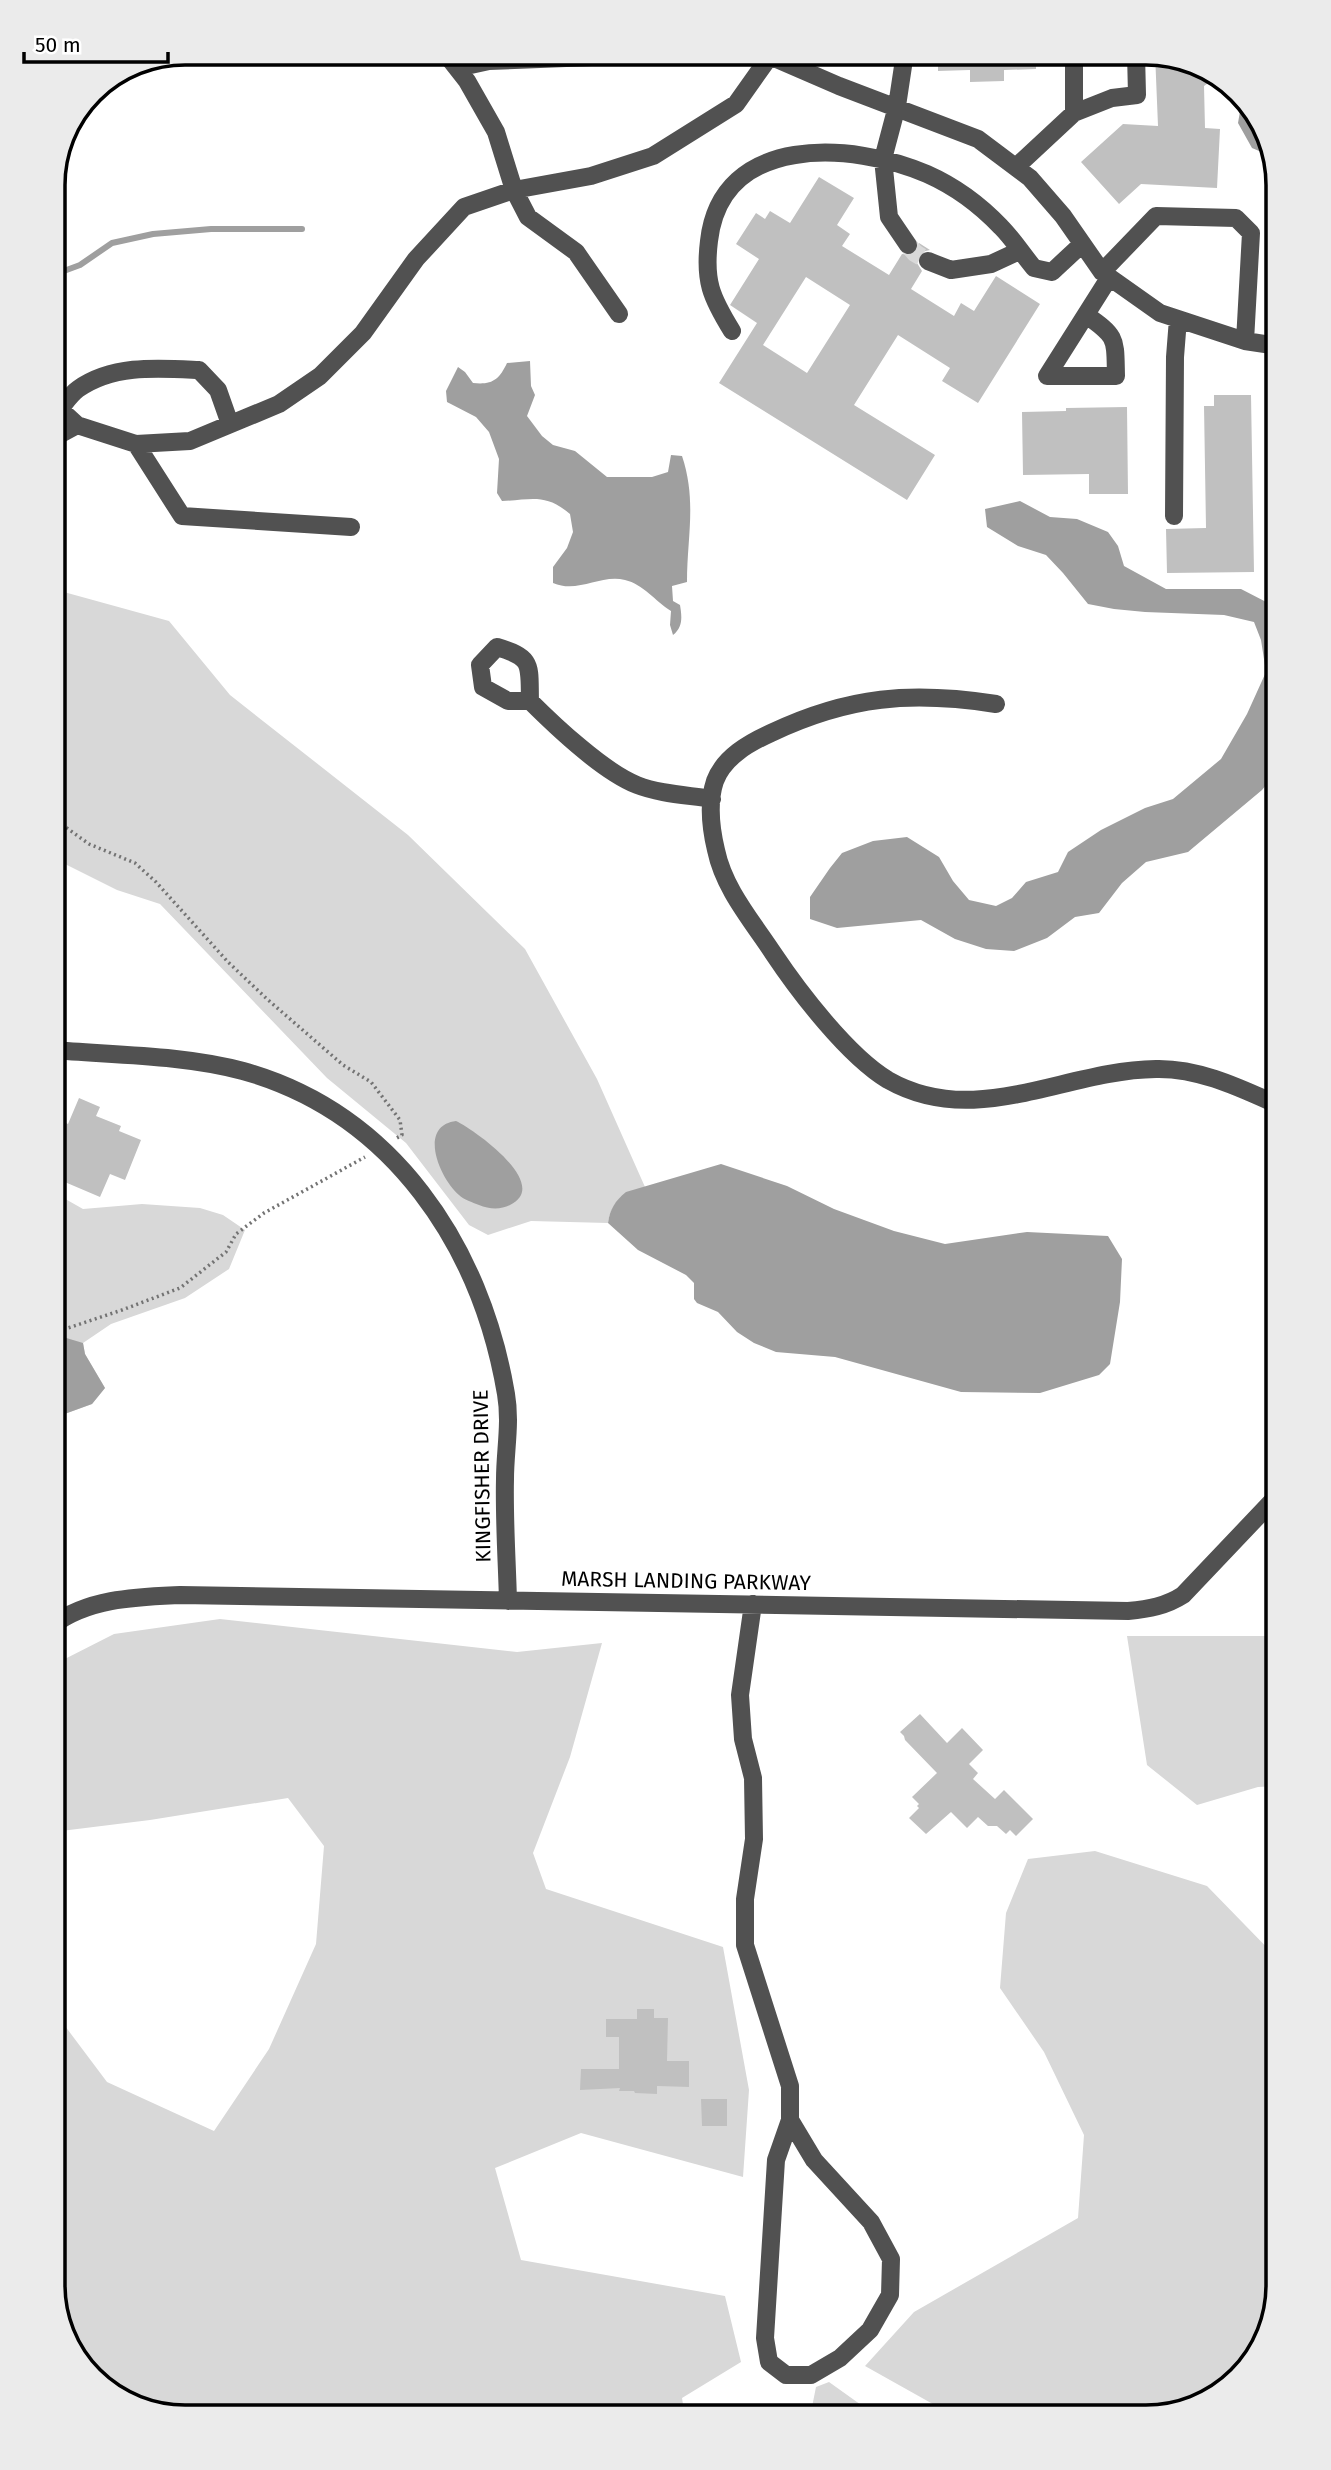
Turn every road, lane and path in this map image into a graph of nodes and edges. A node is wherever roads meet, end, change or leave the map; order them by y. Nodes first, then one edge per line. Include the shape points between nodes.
1 (455, 65) edge
2 (471, 65) edge
3 (759, 65) edge
4 (791, 65) edge
5 (903, 65) edge
6 (1074, 65) edge
7 (1136, 65) edge
8 (457, 68) junction
9 (897, 106) junction
10 (1073, 113) junction
11 (883, 159) junction
12 (1016, 167) junction
13 (514, 190) junction
14 (1082, 244) junction
15 (908, 245) tunnel mouth
16 (1019, 251) junction
17 (928, 261) tunnel mouth
18 (1105, 275) junction
19 (620, 314) dead end
20 (1086, 315) dead end
21 (1178, 319) junction
22 (732, 331) dead end
23 (1245, 341) junction
24 (1266, 344) edge
25 (65, 399) edge
26 (65, 414) edge
27 (230, 424) junction
28 (77, 425) junction
29 (65, 432) edge
30 (136, 444) junction
31 (1174, 516) dead end
32 (351, 527) dead end
33 (530, 701) dead end
34 (996, 704) dead end
35 (712, 799) junction
36 (65, 827) edge
37 (65, 1051) edge
38 (1266, 1098) edge
39 (381, 1147) junction
40 (65, 1327) edge
41 (1266, 1508) edge
42 (508, 1601) junction
43 (752, 1604) junction
44 (65, 1618) edge
45 (790, 2120) junction

1 - 8 street
2 - 8 street
3 - 13 street via 736,104 653,156 591,176
4 - 9 street
5 - 9 street
6 - 10 street
7 - 10 street via 1137,95 1112,98
8 - 13 street via 496,132
9 - 11 street
9 - 12 street via 978,139
10 - 12 street
11 - 15 street via 889,217
11 - 16 street via 928,175 965,196 1001,227
11 - 22 street via 841,152 799,153 759,166 730,187 711,220 706,265 714,302
12 - 14 street via 1063,216
13 - 19 street via 528,217 576,252
13 - 27 street via 464,207 416,259 363,333 320,376 279,404
14 - 16 street via 1052,272 1034,268
14 - 18 street
16 - 17 street via 990,264 951,270
18 - 20 street
18 - 21 street via 1160,313
18 - 23 street via 1156,216 1236,218 1251,233
21 - 23 street
21 - 31 street
23 - 24 street
25 - 27 street via 108,374 149,368 199,370 218,390
26 - 28 street
27 - 30 street via 190,441
28 - 29 street
28 - 30 street
30 - 32 street via 182,516
33 - 35 street via 635,785
34 - 35 street via 923,696 878,699 807,716 755,740 733,756 716,780
35 - 38 street via 715,849 732,891 816,1012 887,1079 942,1099 985,1101 1120,1072 1178,1070 1218,1079
36 - 39 path via 89,844 135,863 267,999 343,1065 371,1082 400,1120 402,1135
37 - 39 street, KINGFISHER DRIVE via 198,1062 242,1071 318,1102
39 - 40 path via 264,1213 236,1234 226,1252 180,1288
39 - 42 street, KINGFISHER DRIVE via 411,1178 457,1245 495,1346 508,1414
41 - 43 street, MARSH LANDING PARKWAY via 1184,1595 1153,1608
42 - 43 street, MARSH LANDING PARKWAY
42 - 44 street, MARSH LANDING PARKWAY via 180,1595 108,1601
43 - 45 street via 740,1695 743,1739 753,1778 754,1839 745,1899 745,1945 790,2086
45 - 45 street via 814,2160 871,2222 891,2259 890,2295 870,2330 840,2358 811,2375 786,2375 769,2362 765,2338 776,2160

